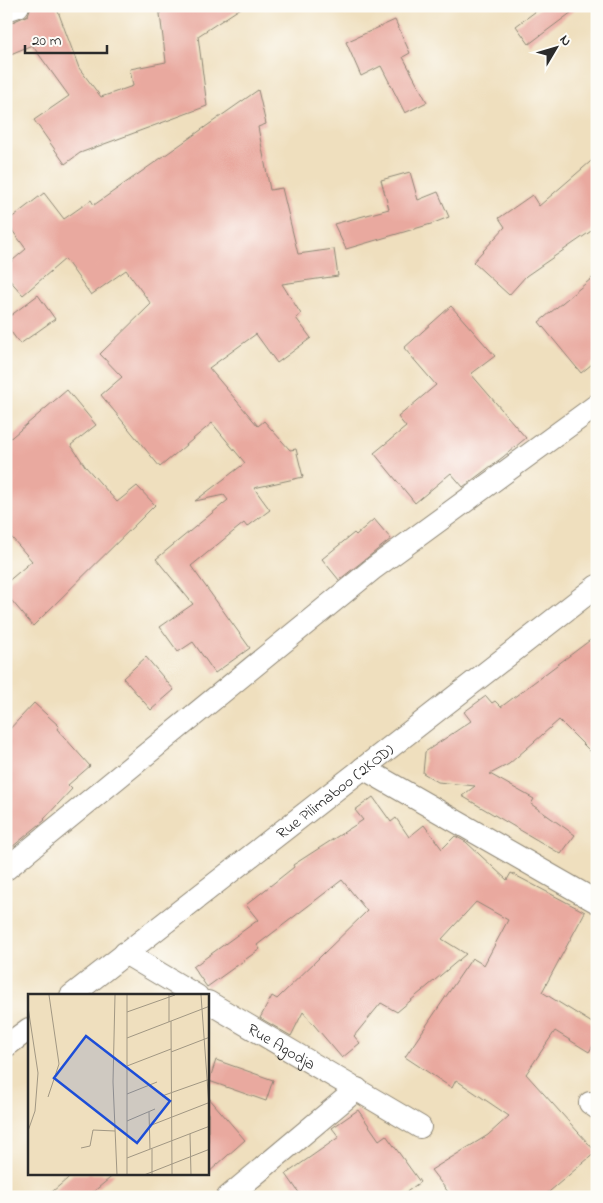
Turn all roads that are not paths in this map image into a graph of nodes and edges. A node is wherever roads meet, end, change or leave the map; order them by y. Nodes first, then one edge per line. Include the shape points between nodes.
1 (18, 6) edge
2 (6, 10) edge
3 (597, 406) edge
4 (597, 586) edge
5 (363, 768) junction
6 (6, 869) edge
7 (597, 902) edge
8 (125, 953) junction
9 (74, 994) edge
10 (194, 994) edge
11 (209, 1003) edge
12 (28, 1030) edge
13 (6, 1046) edge
14 (357, 1089) junction
15 (420, 1127) dead end
16 (234, 1195) edge

1 - 2 street
3 - 6 street via 374,568
4 - 5 street, Rue Pilimaboo (2KOD)
5 - 7 street
5 - 8 street, Rue Pilimaboo (2KOD)
8 - 9 street, Rue Pilimaboo (2KOD)
8 - 10 street
11 - 14 street, Rue Agodja
12 - 13 street
14 - 15 street, Rue Agodja
14 - 16 street

